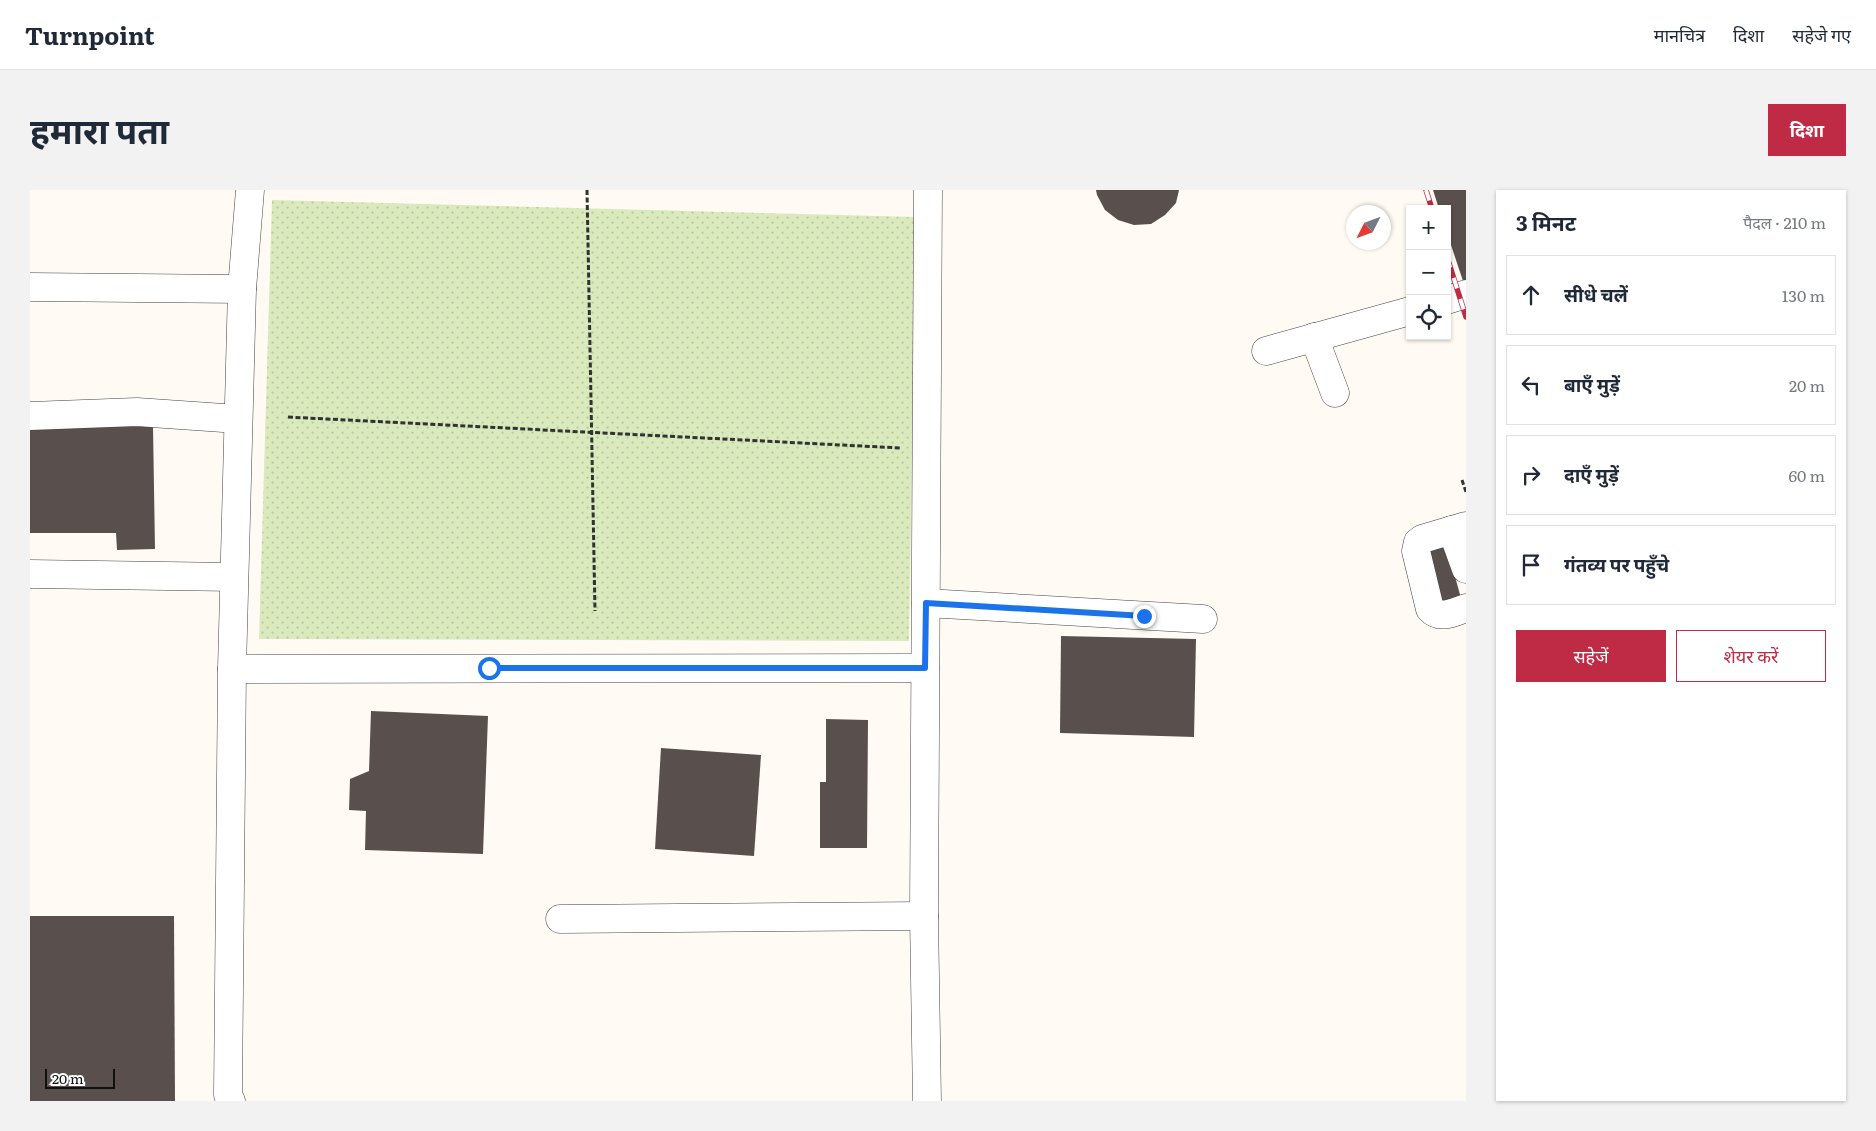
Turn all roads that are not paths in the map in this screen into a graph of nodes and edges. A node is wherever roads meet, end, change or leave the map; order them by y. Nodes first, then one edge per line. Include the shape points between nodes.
1 (250, 190) edge
2 (928, 190) edge
3 (30, 287) edge
4 (242, 289) junction
5 (1466, 294) edge
6 (1451, 299) edge
7 (1406, 312) edge
8 (1314, 337) junction
9 (1266, 351) dead end
10 (1335, 393) dead end
11 (30, 416) edge
12 (238, 419) junction
13 (1459, 528) edge
14 (1466, 569) edge
15 (30, 574) edge
16 (234, 577) junction
17 (926, 603) junction
18 (1466, 608) edge
19 (1203, 619) dead end
20 (232, 668) junction
21 (925, 668) junction
22 (924, 916) junction
23 (560, 919) dead end
24 (231, 1101) edge
25 (927, 1101) edge

1 - 4 street
2 - 17 street
3 - 4 street
4 - 12 street
5 - 6 street
7 - 8 street
8 - 9 street
8 - 10 street
11 - 12 street via 137,412
12 - 16 street
13 - 14 street
13 - 18 street via 1418,542 1416,551 1430,609 1445,615
15 - 16 street
16 - 20 street
17 - 19 street
17 - 21 street
20 - 21 street
20 - 24 street via 228,1095
21 - 22 street
22 - 23 street
22 - 25 street

